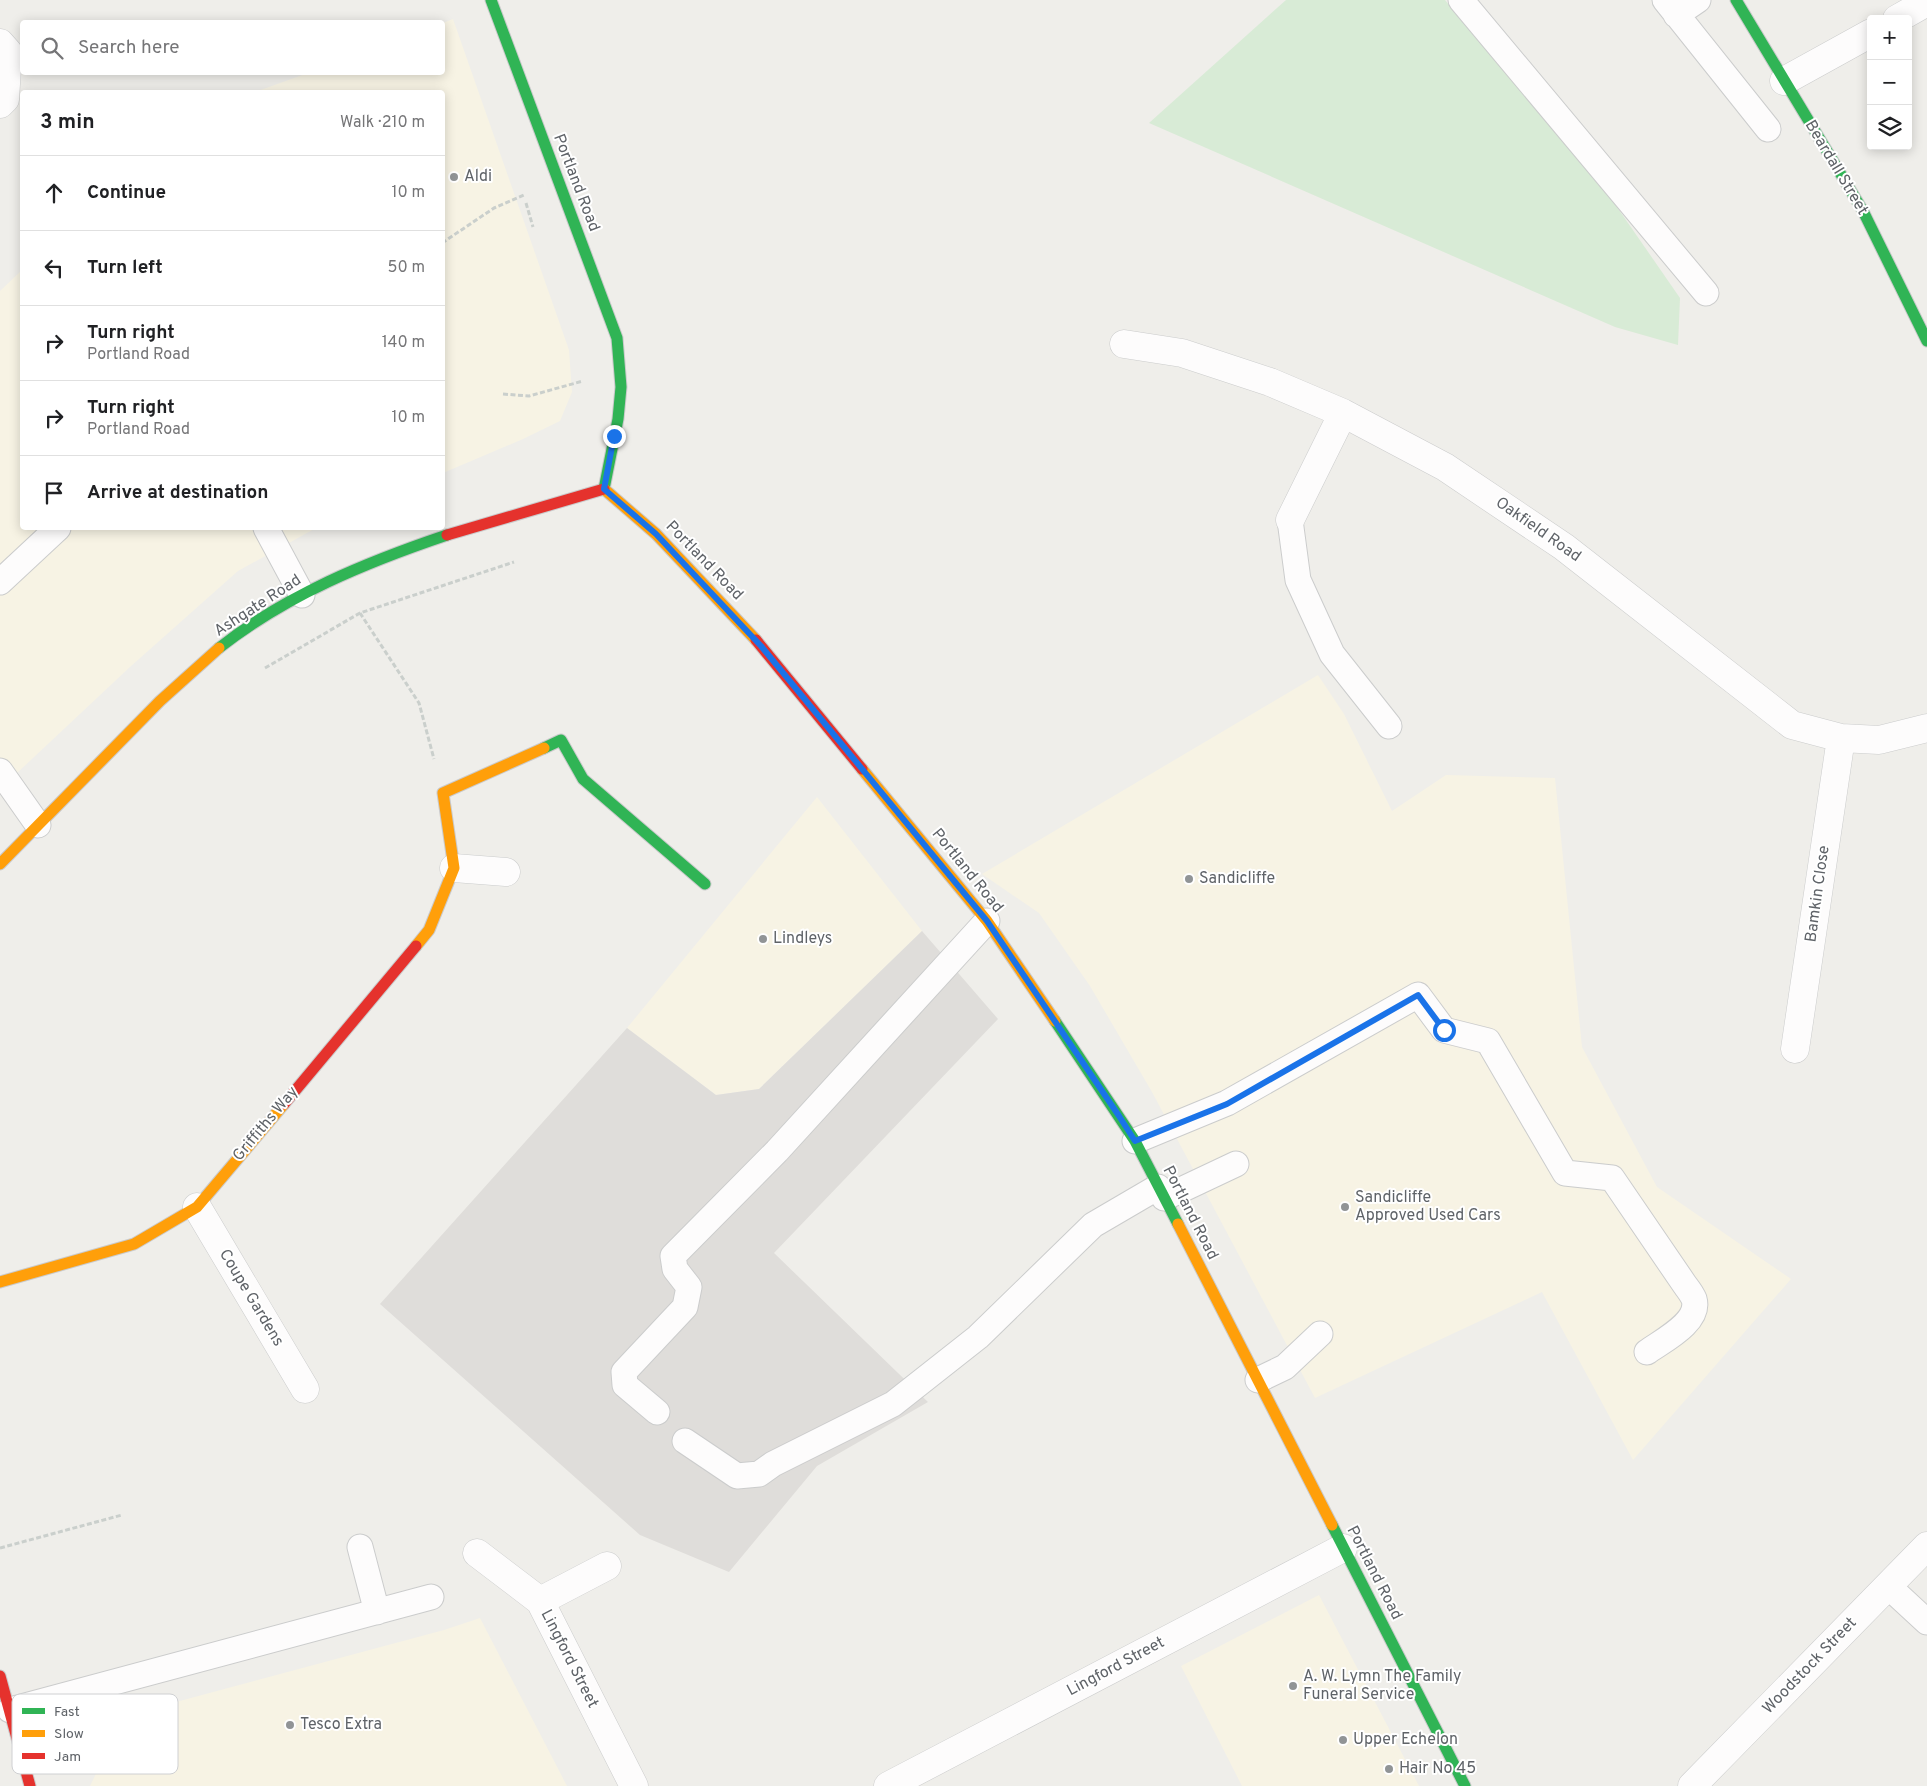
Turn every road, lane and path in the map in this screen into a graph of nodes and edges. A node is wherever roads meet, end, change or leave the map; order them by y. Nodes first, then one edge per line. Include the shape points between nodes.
1 (491, 0) edge
2 (1461, 0) edge
3 (1698, 0) edge
4 (1736, 0) edge
5 (1927, 2) edge
6 (1670, 7) edge
7 (1904, 15) edge
8 (1867, 35) edge
9 (0, 44) edge
10 (1784, 81) junction
11 (0, 104) edge
12 (1768, 129) dead end
13 (533, 227) dead end
14 (445, 241) edge
15 (1706, 293) dead end
16 (1927, 341) edge
17 (1124, 344) dead end
18 (583, 380) dead end
19 (504, 394) dead end
20 (1343, 413) junction
21 (604, 489) junction
22 (1290, 520) joint
23 (56, 530) edge
24 (267, 530) edge
25 (514, 562) dead end
26 (0, 582) edge
27 (302, 595) junction
28 (360, 613) junction
29 (265, 668) dead end
30 (1389, 726) dead end
31 (1927, 728) edge
32 (1841, 738) junction
33 (0, 771) edge
34 (443, 793) junction
35 (38, 825) junction
36 (0, 864) edge
37 (454, 868) junction
38 (506, 872) dead end
39 (705, 884) dead end
40 (987, 921) junction
41 (1795, 1050) dead end
42 (1135, 1141) junction
43 (1236, 1164) dead end
44 (1161, 1192) junction
45 (197, 1207) junction
46 (0, 1282) edge
47 (1320, 1334) dead end
48 (1647, 1352) dead end
49 (1258, 1380) junction
50 (305, 1389) dead end
51 (657, 1412) dead end
52 (685, 1441) dead end
53 (122, 1514) dead end
54 (1927, 1546) edge
55 (360, 1547) dead end
56 (0, 1548) edge
57 (1343, 1548) junction
58 (478, 1553) dead end
59 (606, 1566) dead end
60 (1888, 1586) junction
61 (431, 1597) dead end
62 (540, 1601) junction
63 (377, 1612) junction
64 (1927, 1622) edge
65 (0, 1676) edge
66 (70, 1694) edge
67 (10, 1710) joint
68 (12, 1718) edge
69 (634, 1786) edge
70 (888, 1786) edge
71 (1465, 1786) edge
72 (1692, 1786) edge

1 - 21 street, Portland Road via 617,338 621,387
2 - 15 lane
3 - 6 lane
4 - 10 street, Beardall Street
5 - 7 street
6 - 12 lane
8 - 10 street
9 - 11 street via 8,52 5,100
10 - 16 street, Beardall Street via 1863,211
13 - 14 path via 524,194 494,208
17 - 20 street, Oakfield Road via 1182,353 1270,382
18 - 19 path via 529,396
20 - 22 street
20 - 32 street, Oakfield Road via 1445,467 1564,547 1792,725
21 - 27 street, Ashgate Road via 468,526 402,549
21 - 40 street, Portland Road via 656,534 749,632
22 - 30 lane via 1298,580 1332,654
23 - 26 lane
24 - 27 lane
25 - 28 path
27 - 35 street, Ashgate Road via 239,634 186,677
28 - 29 path
28 - 34 path via 419,703
31 - 32 street, Oakfield Road via 1879,740
32 - 41 street, Bamkin Close
33 - 35 lane
34 - 37 street
34 - 39 street via 561,740 583,779
35 - 36 street, Ashgate Road
37 - 38 street
37 - 45 street, Griffiths Way via 429,930
40 - 42 street, Portland Road
40 - 51 lane via 777,1151 673,1256 674,1269 689,1287 685,1307 624,1372 626,1385
42 - 44 street, Portland Road
42 - 48 lane via 1227,1104 1418,995 1444,1030 1488,1041 1565,1173 1612,1178 1686,1285 1694,1299 1694,1312 1687,1324
43 - 44 lane
44 - 49 street, Portland Road
44 - 52 lane via 1093,1225 978,1337 893,1404 759,1474 737,1476
45 - 46 street, Griffiths Way via 134,1244
45 - 50 street, Coupe Gardens
47 - 49 lane via 1285,1367
49 - 57 street, Portland Road
53 - 56 path
54 - 60 street, Woodstock Street
55 - 63 lane
57 - 70 street, Lingford Street
57 - 71 street, Portland Road
58 - 62 street, Lingford Street
59 - 62 street
60 - 64 lane
60 - 72 street, Woodstock Street
61 - 63 lane
62 - 69 street, Lingford Street
63 - 66 lane
65 - 67 street
67 - 68 street

